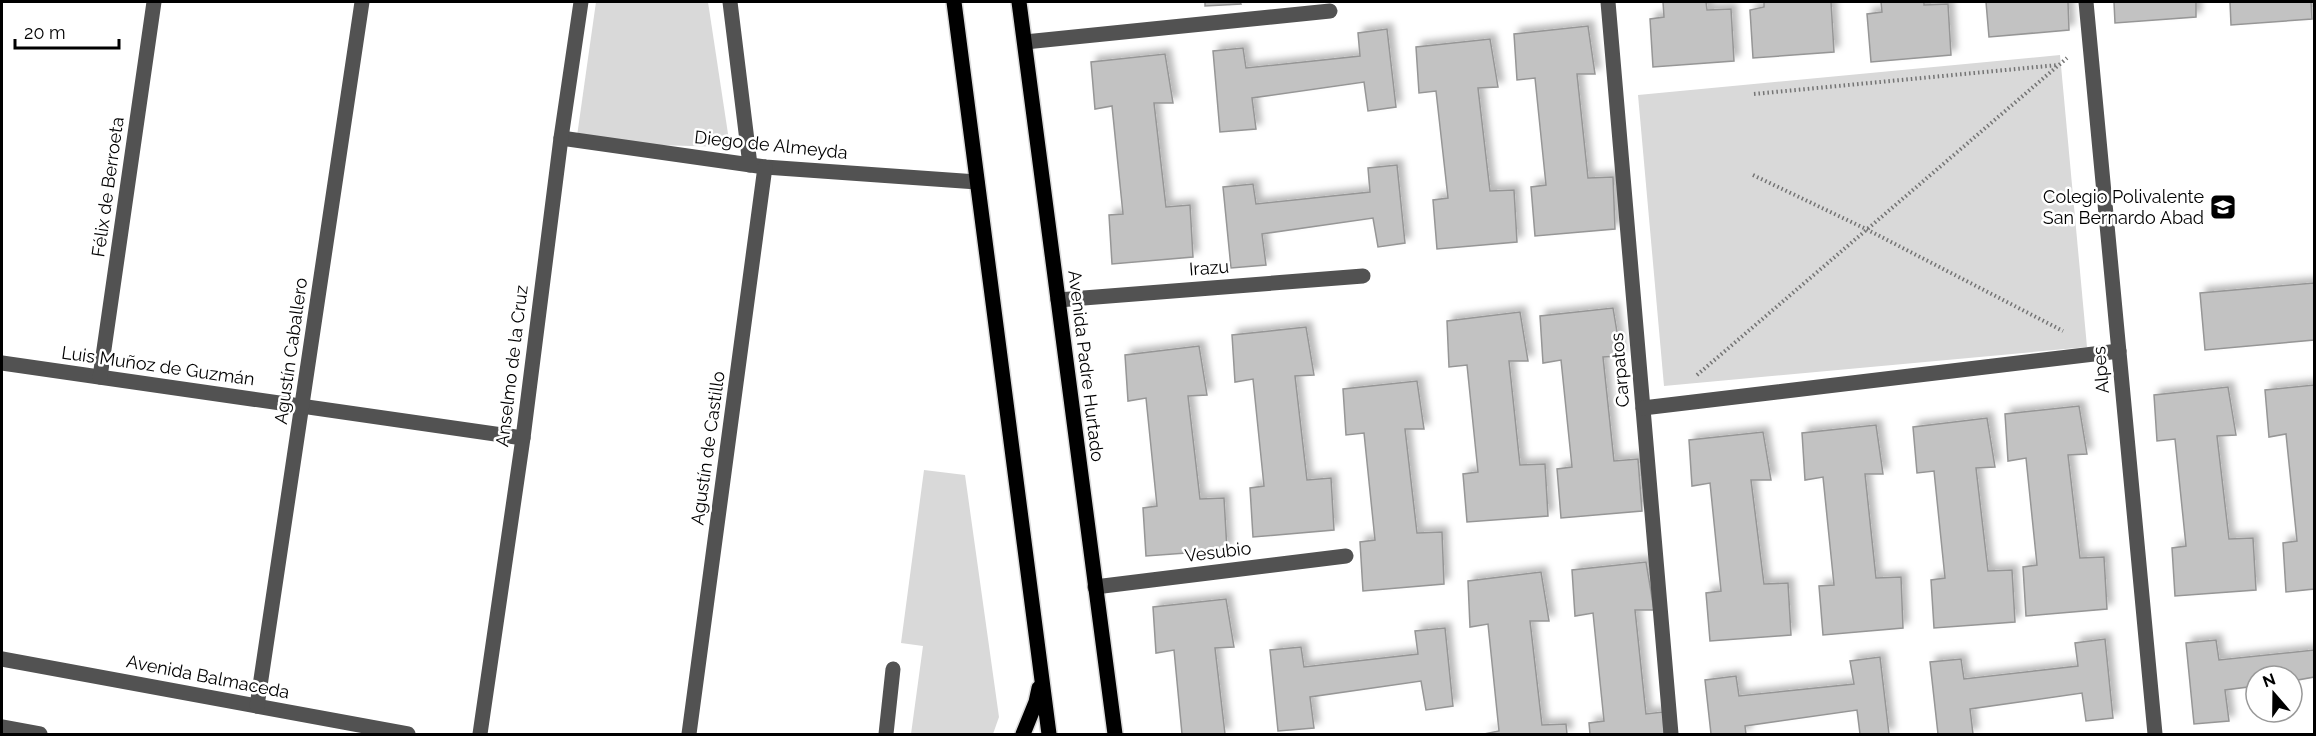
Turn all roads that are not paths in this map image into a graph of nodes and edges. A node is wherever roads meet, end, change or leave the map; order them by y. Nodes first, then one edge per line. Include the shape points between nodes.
1 (154, 2) edge
2 (362, 2) edge
3 (581, 2) edge
4 (730, 2) edge
5 (954, 2) edge
6 (1019, 2) edge
7 (1608, 2) edge
8 (2086, 2) edge
9 (1330, 11) dead end
10 (1024, 42) junction
11 (561, 138) junction
12 (758, 166) junction
13 (977, 182) junction
14 (1363, 276) dead end
15 (1058, 300) junction
16 (2111, 352) junction
17 (2, 363) edge
18 (100, 377) junction
19 (302, 406) junction
20 (1643, 408) junction
21 (523, 438) junction
22 (1346, 556) dead end
23 (1095, 587) junction
24 (2, 659) edge
25 (893, 669) dead end
26 (1041, 676) junction
27 (257, 706) junction
28 (2, 727) edge
29 (40, 735) edge
30 (408, 735) edge
31 (480, 735) edge
32 (689, 735) edge
33 (886, 735) edge
34 (1023, 735) edge
35 (1049, 735) edge
36 (1115, 735) edge
37 (1671, 735) edge
38 (2155, 735) edge

1 - 18 street, Félix de Berroeta
2 - 19 street, Agustín Caballero
3 - 11 street, Anselmo de la Cruz
4 - 12 street, Agustín de Castillo
5 - 13 main road
6 - 10 main road, Avenida Padre Hurtado
7 - 20 street, Carpatos
8 - 16 street, Alpes
9 - 10 street
10 - 15 main road, Avenida Padre Hurtado
11 - 12 street, Diego de Almeyda
11 - 21 street, Anselmo de la Cruz
12 - 13 street, Diego de Almeyda
12 - 32 street, Agustín de Castillo
13 - 26 main road
14 - 15 street, Irazu
15 - 23 main road, Avenida Padre Hurtado
16 - 20 street
16 - 38 street, Alpes
17 - 18 street, Luis Muñoz de Guzmán
18 - 19 street, Luis Muñoz de Guzmán
19 - 21 street, Luis Muñoz de Guzmán
19 - 27 street, Agustín Caballero
20 - 37 street, Carpatos
21 - 31 street, Anselmo de la Cruz
22 - 23 street, Vesubio
23 - 36 main road, Avenida Padre Hurtado
24 - 27 street, Avenida Balmaceda
25 - 33 street
26 - 34 main road
26 - 35 main road
27 - 30 street, Avenida Balmaceda
28 - 29 street

